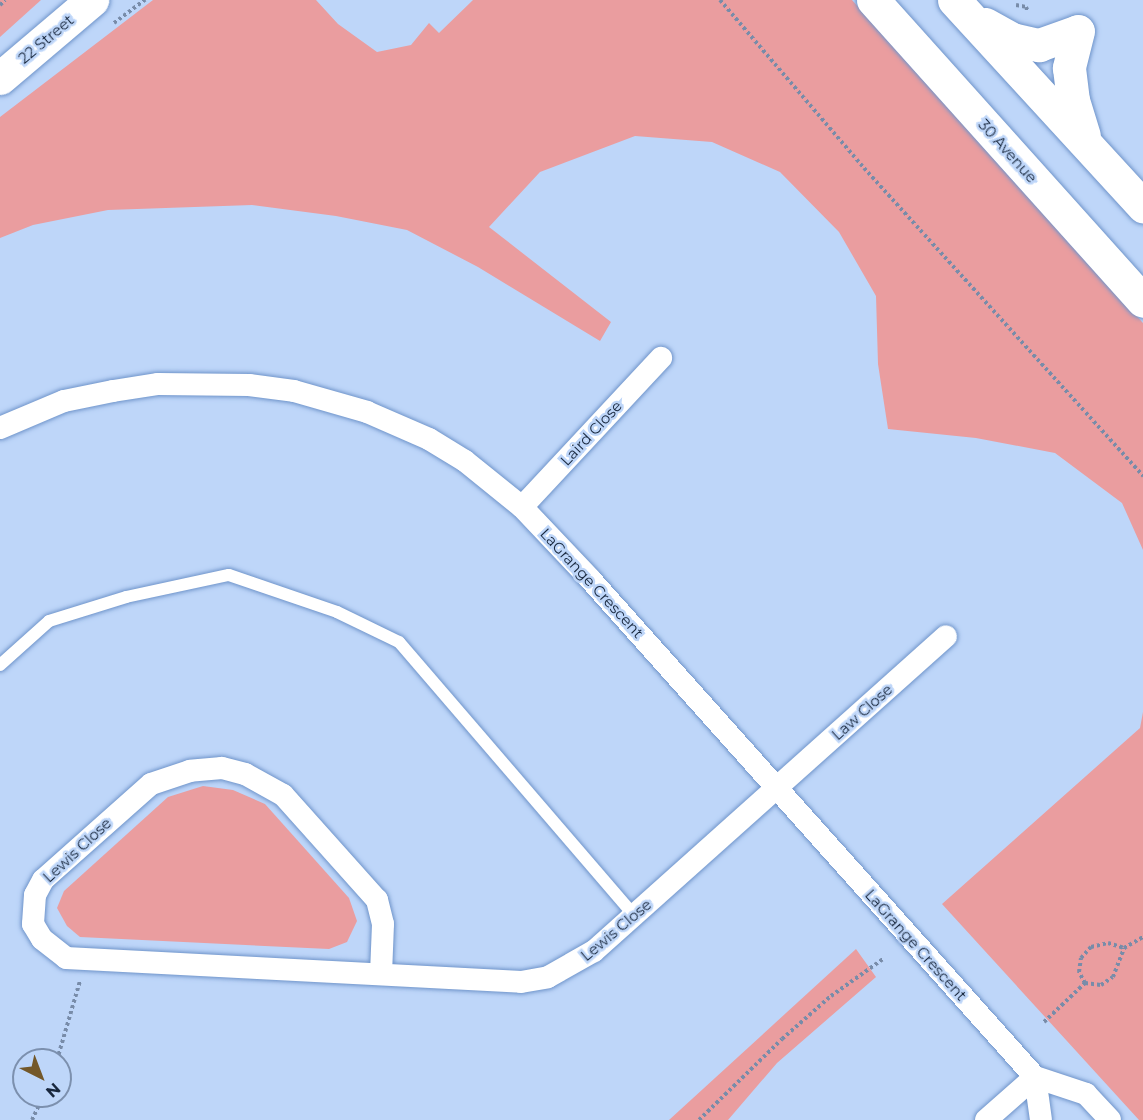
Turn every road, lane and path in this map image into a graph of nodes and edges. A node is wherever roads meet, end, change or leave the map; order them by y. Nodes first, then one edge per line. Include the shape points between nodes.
1 (5, 0) edge
2 (92, 0) edge
3 (720, 0) edge
4 (873, 0) edge
5 (0, 4) edge
6 (961, 8) edge
7 (0, 78) edge
8 (1086, 142) junction
9 (1143, 206) edge
10 (1143, 302) edge
11 (661, 358) dead end
12 (0, 428) edge
13 (1143, 476) edge
14 (522, 507) junction
15 (946, 636) dead end
16 (0, 665) edge
17 (777, 787) junction
18 (634, 915) junction
19 (1143, 937) edge
20 (1124, 948) junction
21 (883, 959) dead end
22 (85, 960) junction
23 (381, 974) junction
24 (1085, 983) junction
25 (1044, 1022) dead end
26 (61, 1048) edge
27 (1035, 1077) junction
28 (699, 1120) edge
29 (986, 1120) edge
30 (1041, 1120) edge
31 (1110, 1120) edge

1 - 5 path
2 - 7 main road, 22 Street
3 - 13 path via 864,168
4 - 10 main road, 30 Avenue
6 - 8 main road
6 - 8 main road via 1012,39 1039,45 1078,31 1069,68 1072,100
8 - 9 main road
11 - 14 street, Laird Close
12 - 14 street, LaGrange Crescent via 64,401 158,384 249,385 294,391 367,412 429,439
14 - 17 street, LaGrange Crescent
15 - 17 street, Law Close
16 - 18 lane via 49,621 126,597 229,575 337,612 399,642
17 - 18 street, Lewis Close
17 - 27 street, LaGrange Crescent
18 - 23 street, Lewis Close via 594,951 548,977 521,982
19 - 20 path
20 - 24 path via 1113,978 1101,985
20 - 24 path via 1108,943 1091,947 1081,958 1079,972
21 - 28 path via 831,996
22 - 23 street, Lewis Close
22 - 23 street, Lewis Close via 66,958 55,951 33,924 35,895 43,880 151,784 190,771 222,768 245,774 283,795 377,900 383,924
22 - 26 path
24 - 25 path
27 - 29 street
27 - 30 street
27 - 31 street, LaGrange Crescent via 1086,1094

